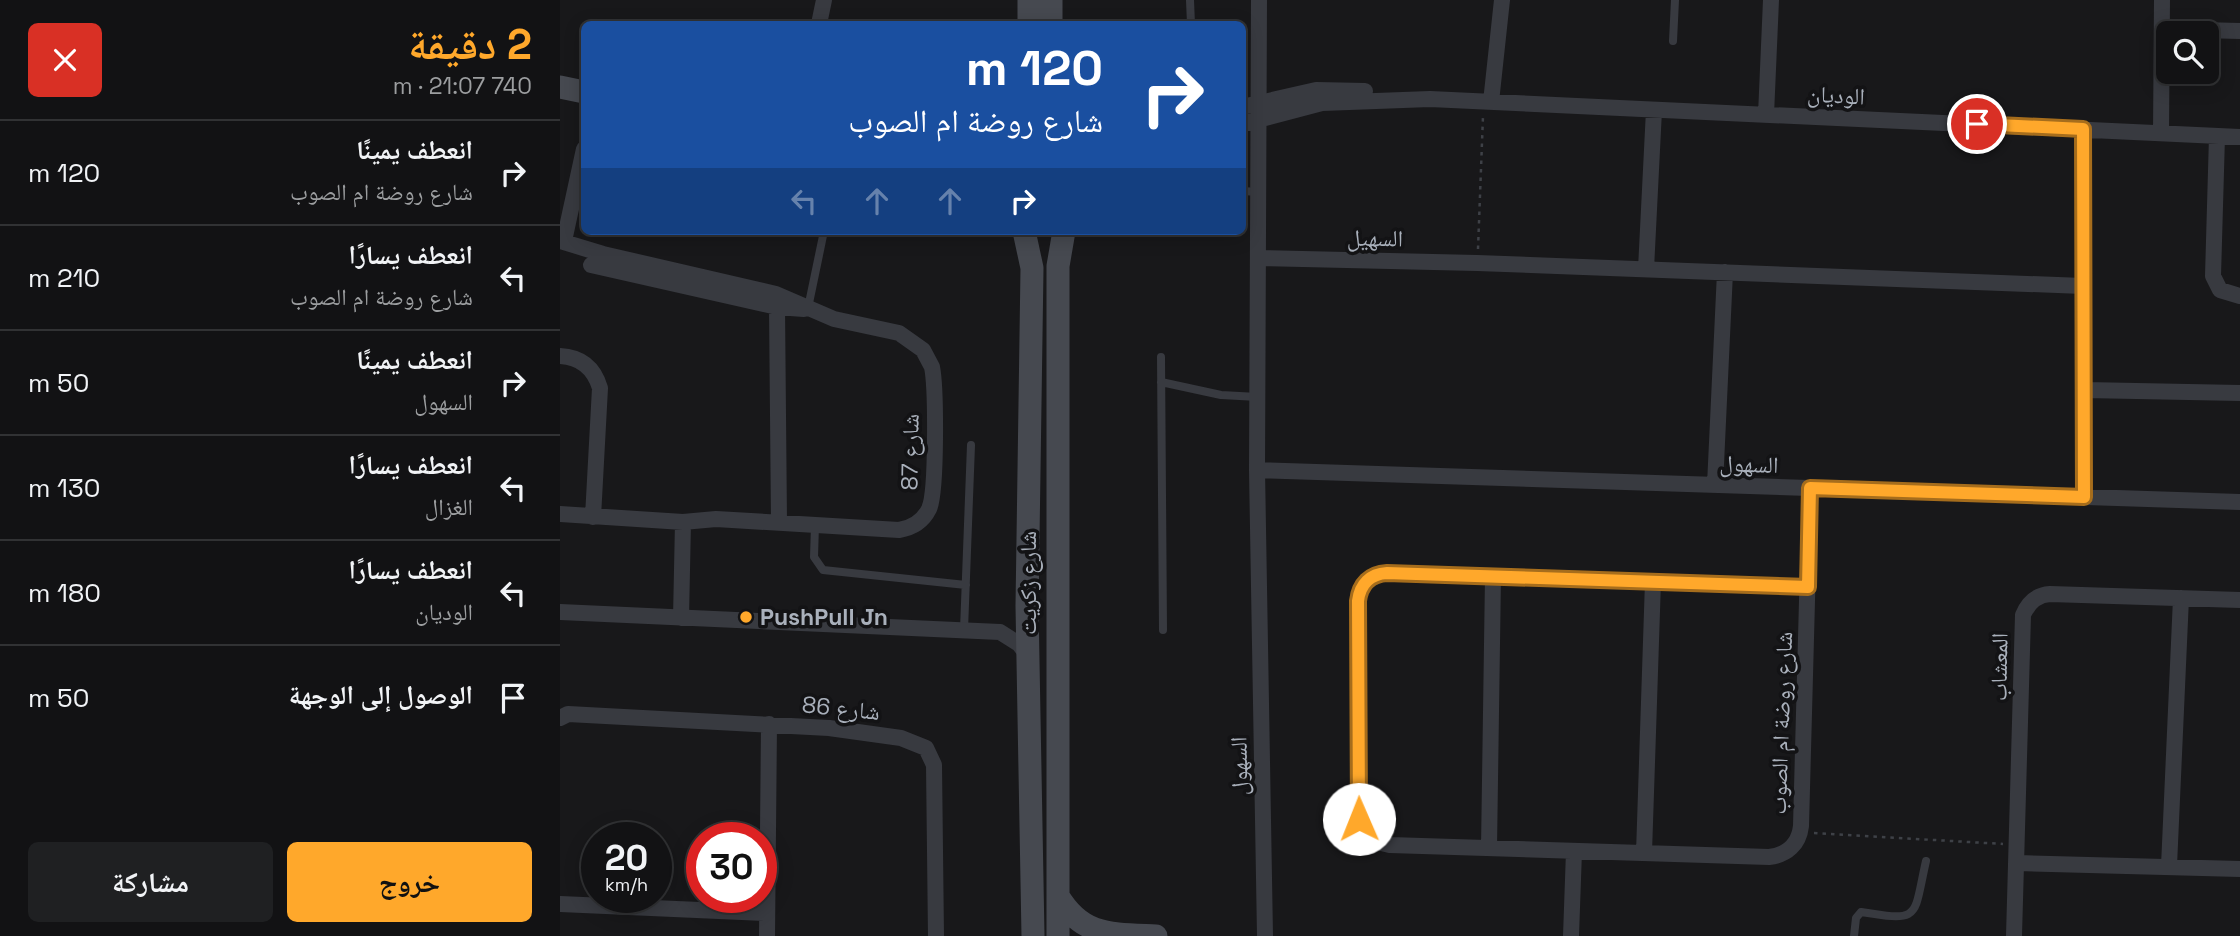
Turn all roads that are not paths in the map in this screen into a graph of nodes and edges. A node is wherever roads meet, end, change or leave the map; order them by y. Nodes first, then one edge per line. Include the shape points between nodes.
1 (824, 0) edge
2 (1029, 0) edge
3 (1051, 0) edge
4 (1190, 0) edge
5 (1259, 0) edge
6 (1502, 0) edge
7 (1675, 0) edge
8 (1771, 0) edge
9 (2162, 0) edge
10 (820, 21) edge
11 (1029, 21) edge
12 (1051, 21) edge
13 (1191, 21) edge
14 (2162, 21) edge
15 (2219, 31) edge
16 (2240, 32) edge
17 (1673, 41) dead end
18 (2161, 84) edge
19 (560, 87) edge
20 (581, 91) edge
21 (1430, 99) junction
22 (1260, 102) junction
23 (1487, 102) junction
24 (1246, 106) edge
25 (1654, 110) junction
26 (1766, 115) junction
27 (1259, 120) junction
28 (1246, 123) edge
29 (2083, 129) junction
30 (2161, 133) junction
31 (2217, 136) junction
32 (2240, 137) edge
33 (581, 162) edge
34 (1246, 191) edge
35 (1259, 192) junction
36 (823, 235) edge
37 (1025, 235) edge
38 (1063, 235) edge
39 (562, 241) edge
40 (1259, 258) junction
41 (591, 265) dead end
42 (1646, 269) junction
43 (1725, 272) junction
44 (2083, 286) junction
45 (2240, 296) edge
46 (777, 307) junction
47 (808, 309) junction
48 (560, 356) edge
49 (1161, 357) dead end
50 (1161, 382) junction
51 (2085, 390) junction
52 (2240, 393) edge
53 (1258, 397) junction
54 (971, 445) dead end
55 (1257, 470) junction
56 (1715, 485) junction
57 (1810, 488) junction
58 (2084, 497) junction
59 (2240, 502) edge
60 (560, 514) edge
61 (593, 517) junction
62 (683, 522) junction
63 (779, 522) junction
64 (815, 525) junction
65 (1493, 576) junction
66 (1653, 581) junction
67 (966, 585) junction
68 (1808, 587) junction
69 (2181, 598) junction
70 (2240, 600) edge
71 (1027, 606) junction
72 (560, 612) edge
73 (681, 618) junction
74 (1163, 630) dead end
75 (964, 631) junction
76 (1000, 632) junction
77 (1028, 656) junction
78 (560, 718) edge
79 (769, 724) junction
80 (768, 822) edge
81 (1489, 848) junction
82 (1574, 851) junction
83 (1644, 853) junction
84 (1926, 861) dead end
85 (2018, 863) junction
86 (2169, 866) junction
87 (2240, 869) edge
88 (1057, 894) junction
89 (560, 904) edge
90 (686, 909) edge
91 (767, 913) edge
92 (1092, 935) edge
93 (767, 936) edge
94 (936, 936) edge
95 (1033, 936) edge
96 (1058, 936) edge
97 (1156, 936) edge
98 (1265, 936) edge
99 (1571, 936) edge
100 (1854, 936) edge
101 (2014, 936) edge

1 - 10 street
2 - 11 street
3 - 12 street
4 - 13 lane
5 - 22 street
6 - 23 street
7 - 17 lane
8 - 26 street
9 - 14 street
15 - 16 street
18 - 30 street
19 - 20 street
21 - 22 street, الوديان via 1329,89
21 - 23 street, الوديان
21 - 27 street, الوديان via 1322,103
22 - 24 street, الوديان
22 - 27 street
23 - 25 street, الوديان
25 - 26 street, الوديان
25 - 42 street
26 - 29 street, الوديان
27 - 28 street, الوديان
27 - 35 street
29 - 30 street, الوديان
29 - 44 street
30 - 31 street, الوديان
31 - 32 street, الوديان
31 - 45 street via 2213,276 2220,290
33 - 39 street, شارع 87
34 - 35 lane
35 - 40 street
36 - 47 lane
37 - 71 street, شارع زكريت via 1032,268
38 - 88 street, شارع زكريت via 1058,266
39 - 47 street, شارع 87 via 776,294
40 - 42 street, السهيل
40 - 53 street, السهول
41 - 46 street, شارع 87
42 - 43 street, السهيل
43 - 44 street, السهيل
43 - 56 street
44 - 51 street
46 - 47 street, شارع 87
46 - 63 street
47 - 64 street, شارع 87 via 907,337 923,350 934,377 933,496 925,516 899,530
48 - 61 street via 590,367 600,388
49 - 50 lane
50 - 53 lane via 1221,395
50 - 74 lane
51 - 52 street
51 - 58 street
53 - 55 street, السهول
54 - 67 lane
55 - 56 street, السهول
55 - 98 street, السهول
56 - 57 street, السهول
57 - 58 street, السهول
57 - 68 street, شارع روضة ام الصوب
58 - 59 street, السهول
60 - 61 street, شارع 87
61 - 62 street, شارع 87
62 - 63 street, شارع 87
62 - 73 street
63 - 64 street, شارع 87
64 - 67 lane via 814,557 827,572
65 - 66 street, شارع روضة ام الصوب
65 - 81 street
65 - 81 street, شارع روضة ام الصوب via 1380,573 1367,581 1358,601 1358,810 1362,827 1382,844
66 - 68 street, شارع روضة ام الصوب
66 - 83 street
67 - 75 lane
68 - 83 street, شارع روضة ام الصوب via 1801,833 1791,848 1775,856
69 - 70 street, المعشاب
69 - 85 street, المعشاب via 2043,595 2026,608
69 - 86 street
71 - 76 street via 1019,619
71 - 77 street, شارع زكريت
72 - 73 street
73 - 75 street
75 - 76 street
76 - 77 street
77 - 95 street, شارع زكريت
78 - 79 street, شارع 86 via 568,714
79 - 80 street
79 - 94 street, شارع 86 via 901,738 929,751 934,765
81 - 82 street, شارع روضة ام الصوب
82 - 83 street, شارع روضة ام الصوب
82 - 99 street
84 - 100 lane via 1909,915 1861,912
85 - 86 street
85 - 101 street, المعشاب
86 - 87 street
88 - 92 street via 1072,920
88 - 96 street, شارع زكريت
89 - 90 street
91 - 93 street
92 - 97 street

